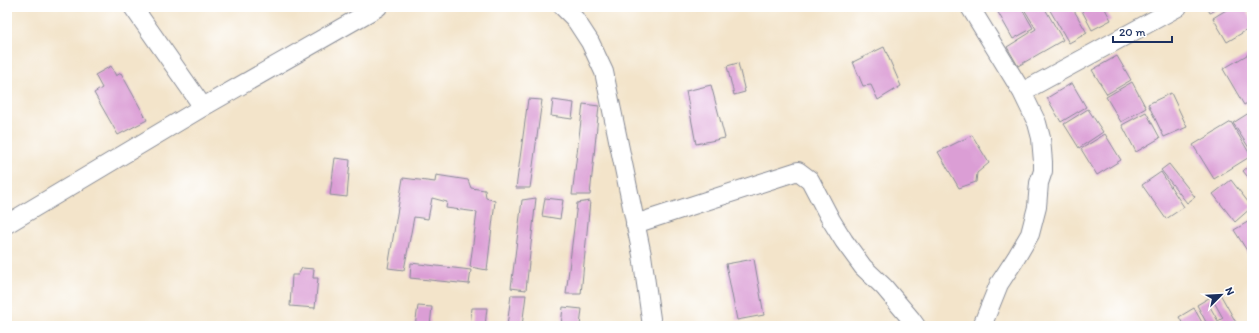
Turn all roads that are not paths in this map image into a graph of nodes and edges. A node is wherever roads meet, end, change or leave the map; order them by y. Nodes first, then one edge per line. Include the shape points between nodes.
1 (134, 7) edge
2 (378, 7) edge
3 (563, 7) edge
4 (970, 7) edge
5 (1178, 7) edge
6 (1022, 92) junction
7 (203, 107) junction
8 (7, 224) edge
9 (635, 224) junction
10 (652, 326) edge
11 (916, 326) edge
12 (982, 326) edge

1 - 7 street
2 - 7 street
3 - 9 street via 575,19 590,42 604,72
4 - 6 street
5 - 6 street
6 - 12 street via 1037,123 1043,152 1043,171 1037,207 1030,234 998,284
7 - 8 street
9 - 10 street
9 - 11 street via 798,171 810,180 844,241

